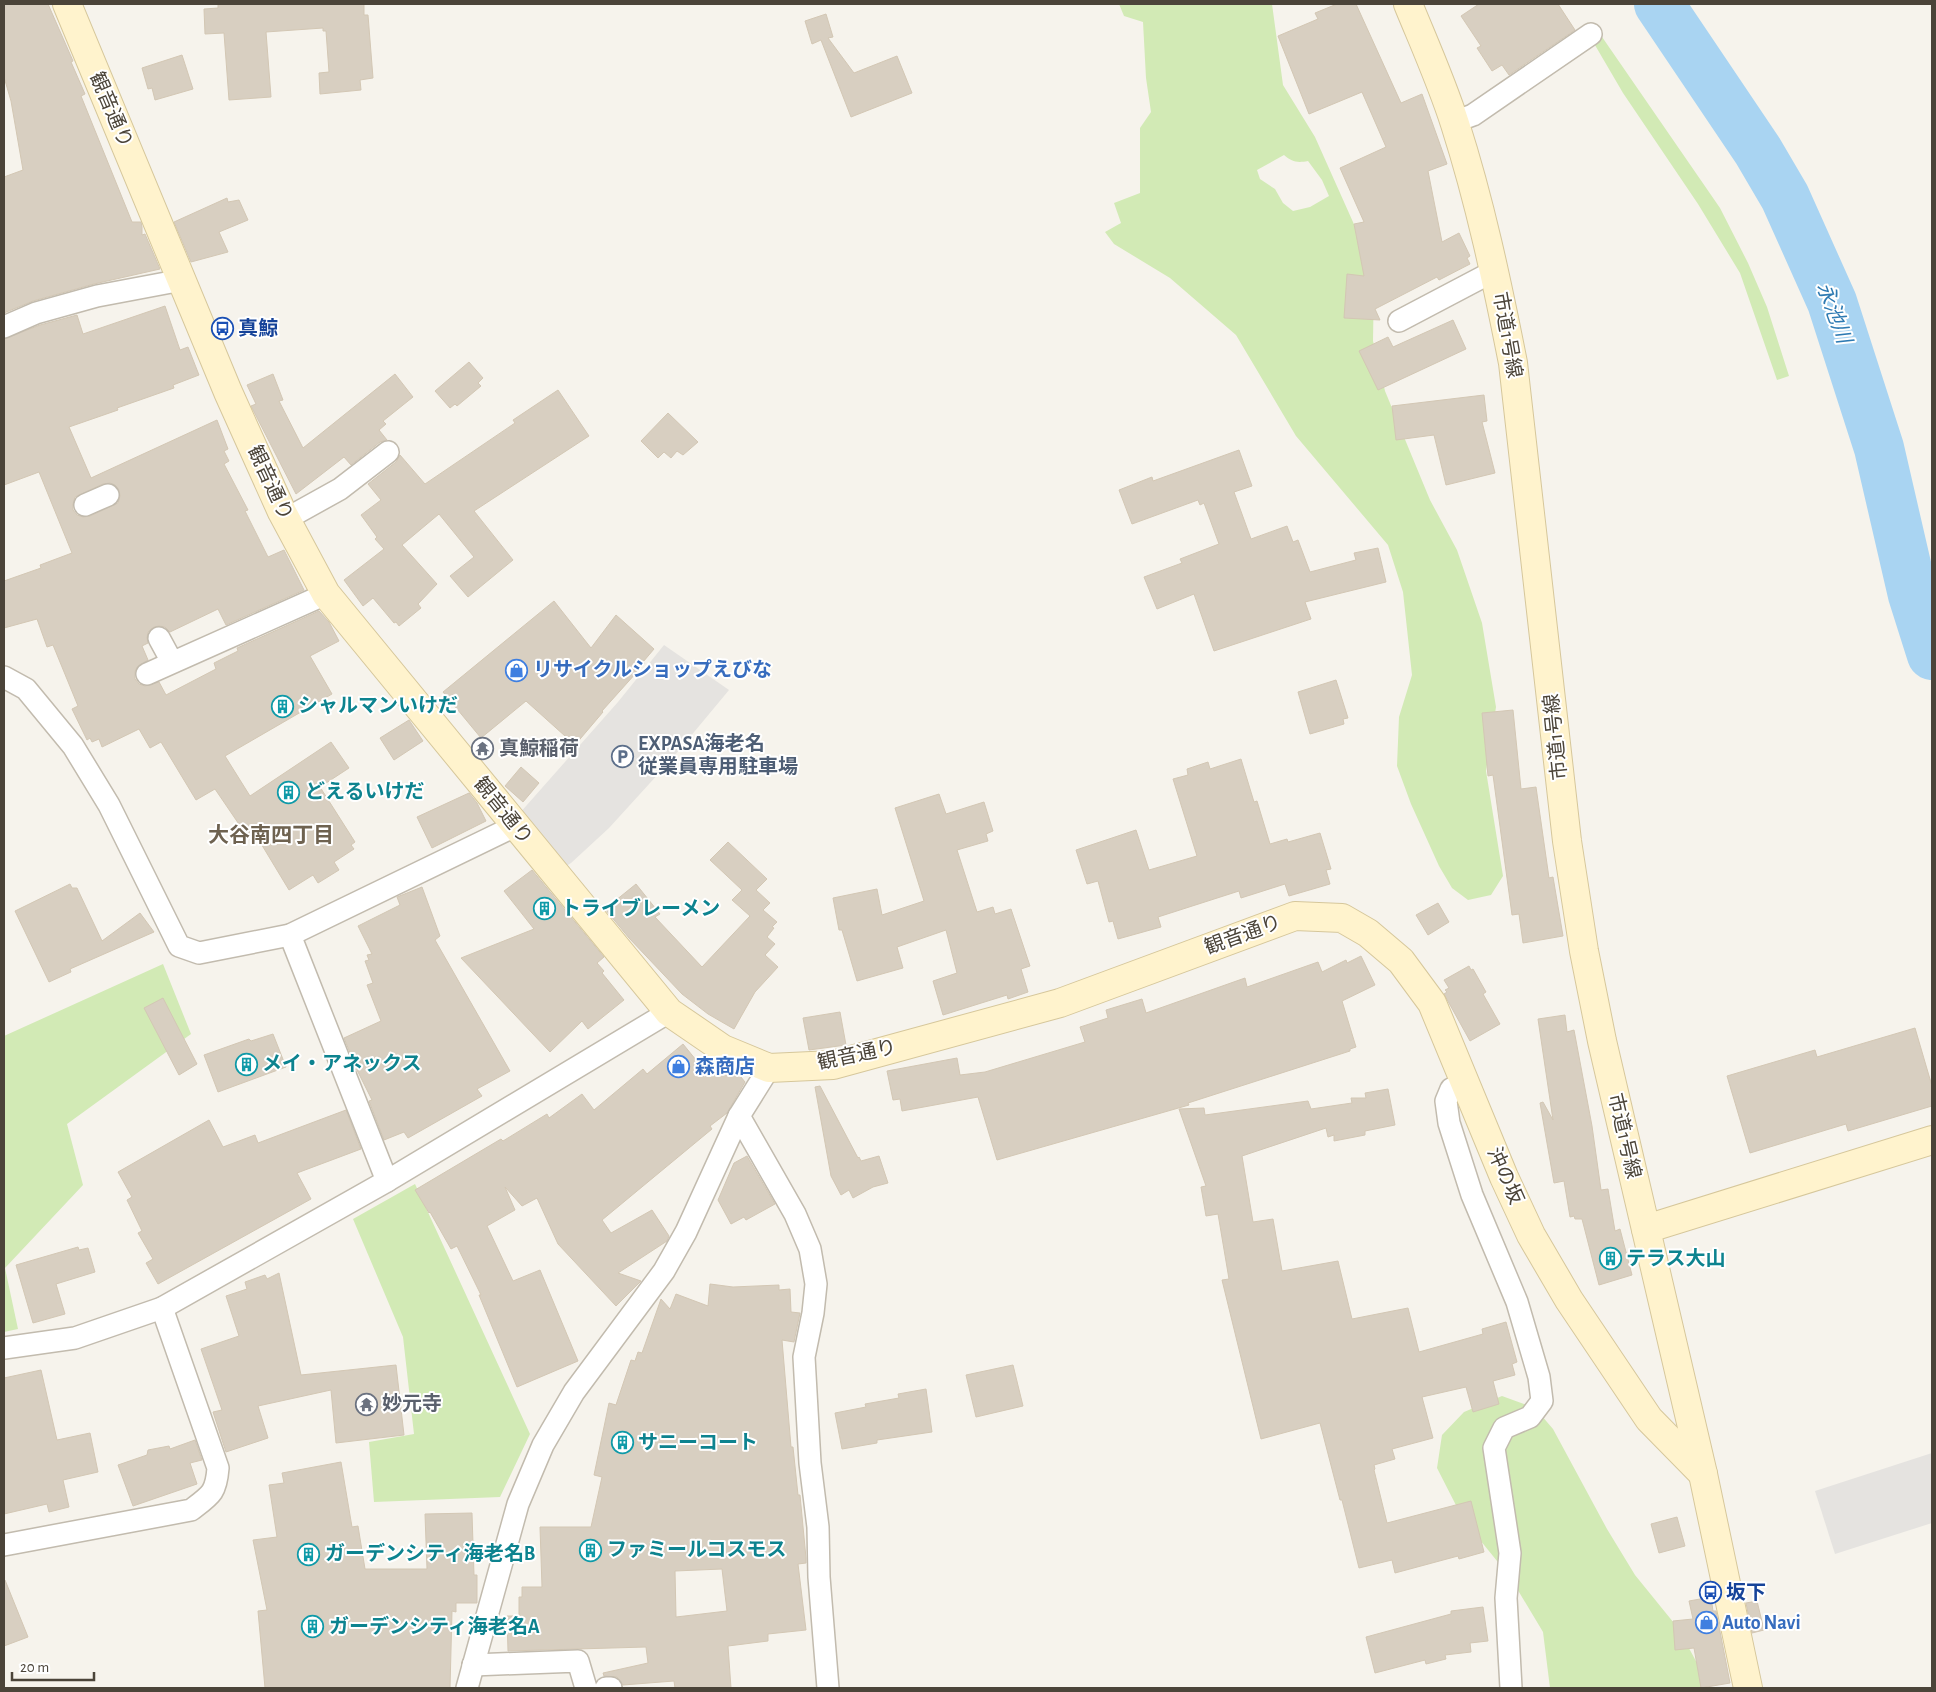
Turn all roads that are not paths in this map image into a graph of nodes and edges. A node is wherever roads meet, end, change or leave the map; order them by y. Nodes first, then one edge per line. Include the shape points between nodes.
1 (67, 4) edge
2 (1408, 4) edge
3 (1590, 34) dead end
4 (1454, 122) junction
5 (1494, 271) junction
6 (182, 280) junction
7 (1399, 320) dead end
8 (4, 327) edge
9 (388, 452) dead end
10 (108, 495) dead end
11 (85, 504) dead end
12 (286, 520) junction
13 (326, 594) junction
14 (159, 638) dead end
15 (172, 662) junction
16 (147, 674) dead end
17 (4, 677) edge
18 (515, 826) junction
19 (1295, 916) joint
20 (290, 934) junction
21 (669, 1012) junction
22 (769, 1068) junction
23 (1465, 1083) junction
24 (739, 1116) junction
25 (1932, 1140) edge
26 (387, 1181) junction
27 (1646, 1229) junction
28 (162, 1308) junction
29 (4, 1348) edge
30 (1703, 1474) junction
31 (4, 1544) edge
32 (473, 1665) junction
33 (467, 1688) edge
34 (586, 1688) edge
35 (606, 1688) edge
36 (611, 1688) edge
37 (828, 1688) edge
38 (1511, 1688) edge
39 (1748, 1688) edge

1 - 6 main road, 観音通り
2 - 4 main road, 市道1号線
3 - 4 street via 1472,115
4 - 5 main road, 市道1号線
5 - 7 street
5 - 27 main road, 市道1号線 via 1513,363 1578,914 1602,1041
6 - 8 street via 97,296 36,313
6 - 12 main road, 観音通り
9 - 12 street via 340,489
10 - 11 street
12 - 13 main road, 観音通り
13 - 15 street
13 - 18 main road, 観音通り
14 - 15 street
15 - 16 street
17 - 20 street via 26,689 73,746 109,805 179,946 199,954
18 - 20 street
18 - 21 main road, 観音通り
19 - 22 main road, 観音通り via 1060,1003 833,1064
19 - 23 main road, 沖の坂 via 1342,918 1368,932 1401,961 1432,1003
20 - 26 street
21 - 22 main road, 観音通り via 723,1049
21 - 26 street
22 - 24 street
23 - 30 main road, 沖の坂 via 1531,1234 1569,1300 1649,1419
23 - 38 street via 1451,1089 1446,1101 1449,1123 1472,1195 1517,1302 1539,1377 1542,1401 1530,1417 1504,1428 1494,1448 1510,1553 1506,1598
24 - 32 street via 686,1232 664,1271 574,1392 543,1445 518,1504
24 - 37 street via 795,1214 810,1249 816,1284 804,1357
25 - 27 main road
26 - 28 street
27 - 30 main road, 市道1号線
28 - 29 street via 75,1338
28 - 31 street via 218,1468 216,1486 191,1510
30 - 39 main road
32 - 33 street
32 - 34 street via 578,1662
35 - 36 street

